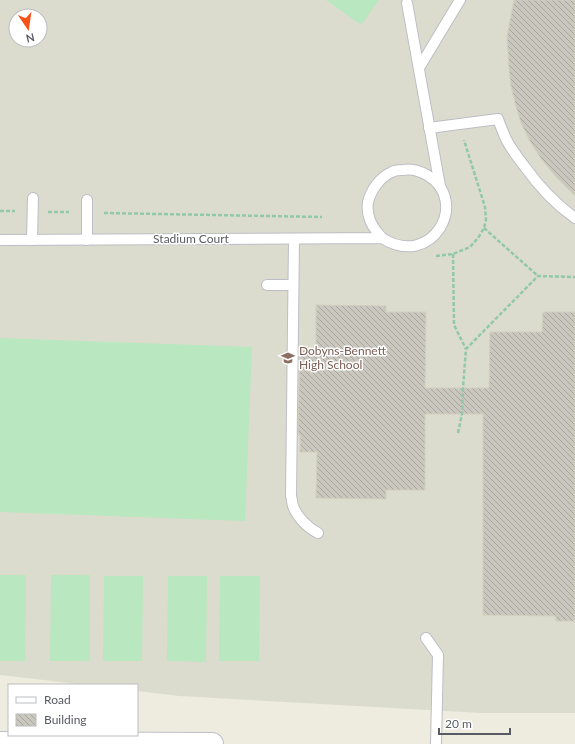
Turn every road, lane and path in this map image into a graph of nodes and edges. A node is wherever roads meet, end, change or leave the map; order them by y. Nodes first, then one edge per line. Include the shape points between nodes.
1 (460, 0) edge
2 (407, 3) dead end
3 (419, 68) junction
4 (430, 128) junction
5 (440, 187) junction
6 (33, 198) dead end
7 (87, 200) dead end
8 (0, 211) edge
9 (33, 211) junction
10 (87, 213) junction
11 (322, 217) dead end
12 (575, 218) edge
13 (484, 228) dead end
14 (382, 238) junction
15 (294, 239) junction
16 (0, 240) edge
17 (32, 240) junction
18 (87, 240) junction
19 (453, 254) dead end
20 (538, 276) junction
21 (575, 277) edge
22 (267, 285) dead end
23 (293, 285) junction
24 (466, 348) junction
25 (458, 433) dead end
26 (318, 533) dead end
27 (426, 638) dead end
28 (0, 743) edge
29 (212, 744) edge
30 (436, 744) edge

1 - 3 lane
2 - 3 lane, Stadium Court
3 - 4 lane, Stadium Court
4 - 5 lane, Stadium Court
4 - 12 lane via 498,119 516,157 544,192
5 - 14 lane, Stadium Court via 446,209 444,222 436,234 425,243 412,247 391,244
5 - 14 lane, Stadium Court via 434,179 419,171 406,169 386,175 376,184 368,202 370,222
6 - 9 lane
7 - 10 lane
8 - 9 path
9 - 10 path
9 - 17 lane
10 - 11 path
10 - 18 lane
13 - 20 path
14 - 15 lane, Stadium Court
15 - 18 lane, Stadium Court
15 - 23 lane
16 - 17 lane, Stadium Court
17 - 18 lane, Stadium Court
19 - 24 path via 454,325
20 - 21 path
20 - 24 path
22 - 23 lane
23 - 26 lane via 291,496 293,507 301,520
24 - 25 path via 462,414
27 - 30 lane via 438,655
28 - 29 street

